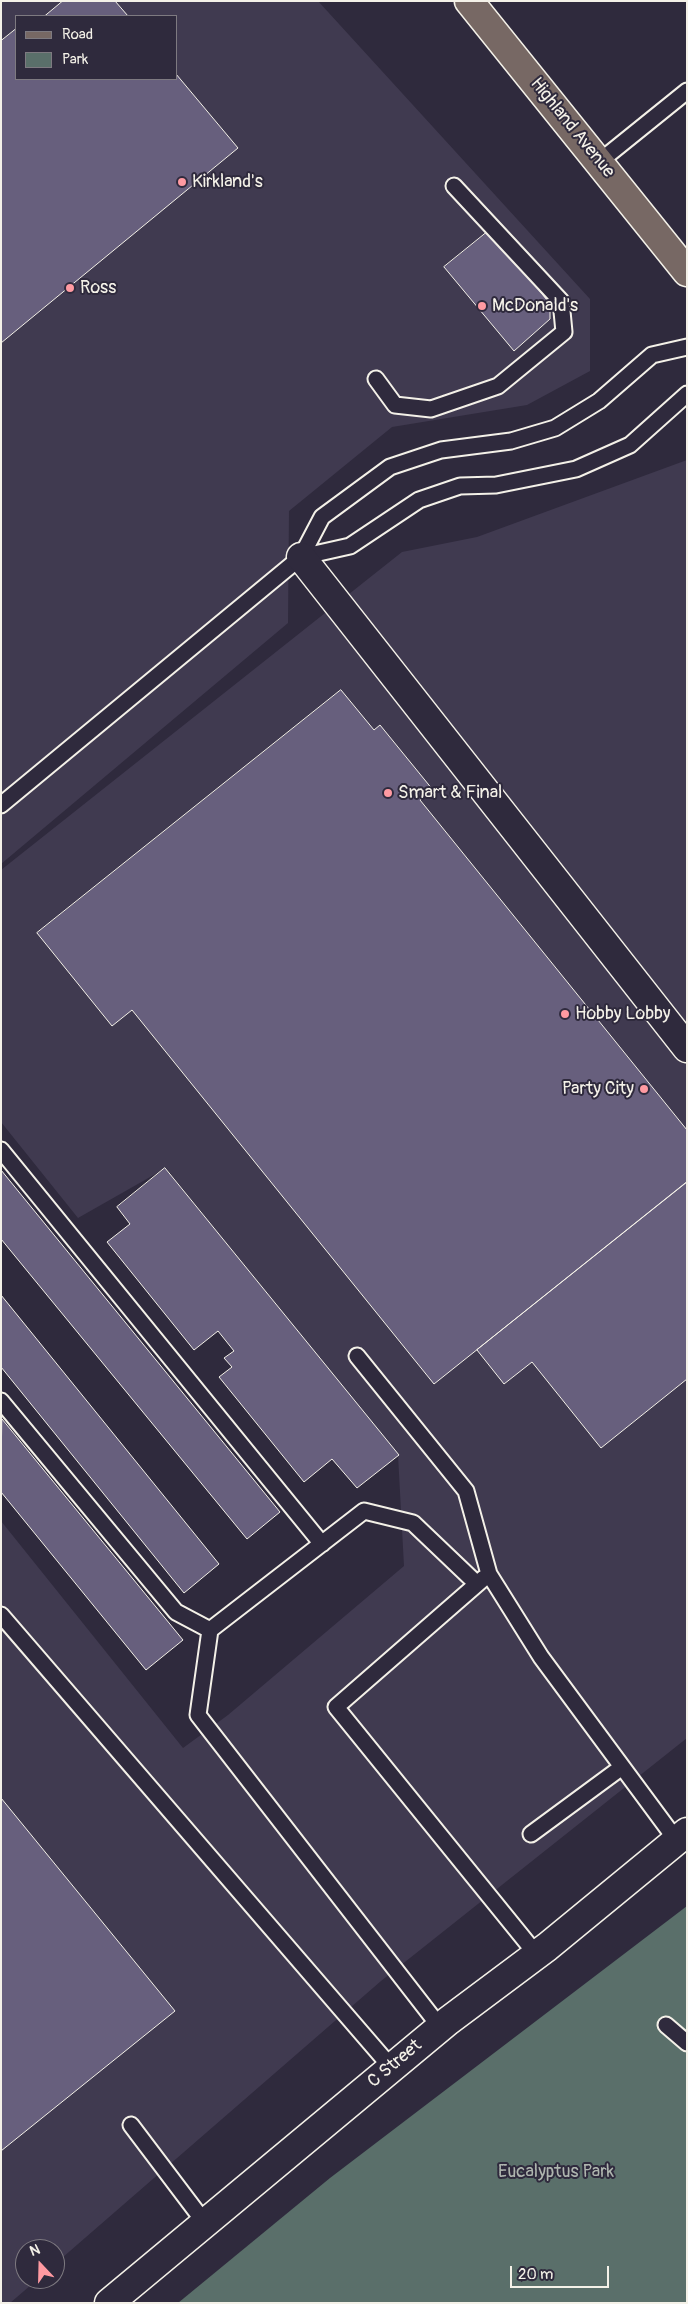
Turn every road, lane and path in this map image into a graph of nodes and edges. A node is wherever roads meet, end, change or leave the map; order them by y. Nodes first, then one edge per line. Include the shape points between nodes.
1 (469, 1) edge
2 (687, 91) edge
3 (599, 162) junction
4 (454, 186) dead end
5 (682, 262) edge
6 (687, 347) edge
7 (376, 379) dead end
8 (687, 394) edge
9 (302, 557) junction
10 (1, 805) edge
11 (687, 1048) edge
12 (1, 1150) edge
13 (357, 1356) dead end
14 (1, 1401) edge
15 (322, 1544) junction
16 (483, 1579) junction
17 (1, 1615) edge
18 (210, 1630) junction
19 (622, 1767) junction
20 (531, 1834) dead end
21 (682, 1836) edge
22 (537, 1955) junction
23 (666, 2025) dead end
24 (440, 2027) junction
25 (687, 2042) edge
26 (391, 2068) junction
27 (131, 2125) dead end
28 (205, 2223) junction
29 (109, 2303) edge

1 - 3 main road, Highland Avenue
2 - 3 lane
3 - 5 main road, Highland Avenue
4 - 7 lane via 561,301 564,332 498,386 430,409 395,404
6 - 9 lane via 652,355 600,401 555,428 511,441 441,450 390,467 322,517
8 - 9 lane via 630,445 576,469 496,485 460,486 419,500 350,546
9 - 10 lane
9 - 11 main road
12 - 15 lane
13 - 16 lane via 466,1491
14 - 18 lane via 176,1612
15 - 16 lane via 364,1511 413,1523
15 - 18 lane
16 - 19 lane
16 - 22 lane via 336,1708
17 - 26 lane
18 - 24 lane via 198,1715
19 - 20 lane
19 - 21 lane
21 - 22 main road, C Street
22 - 24 main road, C Street
23 - 25 lane
24 - 26 main road, C Street
26 - 28 main road, C Street
27 - 28 lane
28 - 29 main road, C Street

